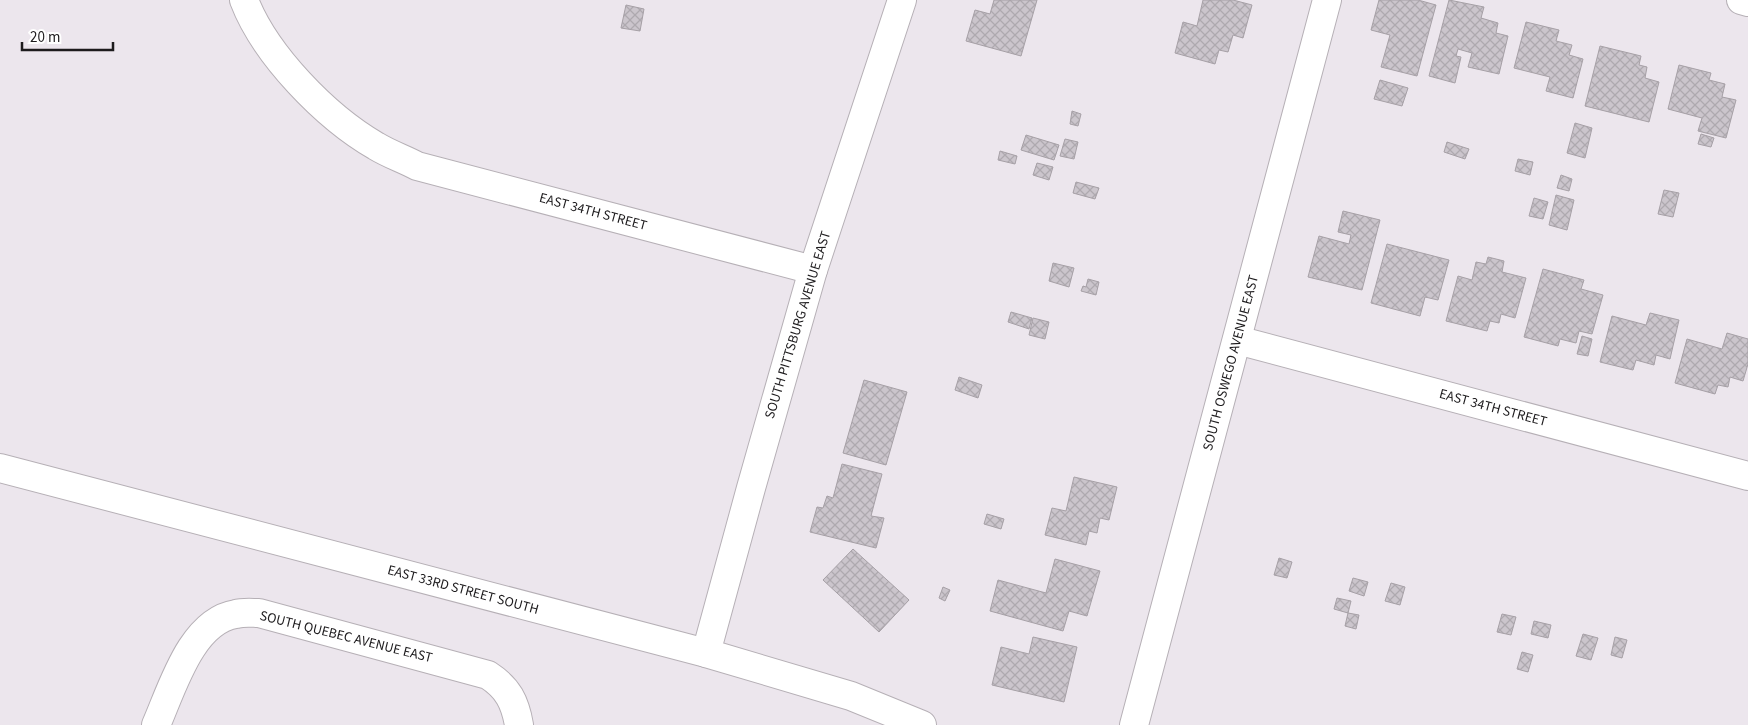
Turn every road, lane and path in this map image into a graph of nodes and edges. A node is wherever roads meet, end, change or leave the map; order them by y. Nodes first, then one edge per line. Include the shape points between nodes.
1 (244, 0) edge
2 (902, 0) edge
3 (1327, 0) edge
4 (1741, 0) edge
5 (1748, 2) edge
6 (813, 270) junction
7 (1237, 340) junction
8 (0, 468) edge
9 (1748, 476) edge
10 (706, 653) junction
11 (156, 725) edge
12 (518, 725) edge
13 (922, 725) edge
14 (1134, 725) edge

1 - 6 street, EAST 34TH STREET via 264,39 293,77 328,110 375,146 417,166
2 - 6 street, SOUTH PITTSBURG AVENUE EAST
3 - 7 street, SOUTH OSWEGO AVENUE EAST
4 - 5 street
6 - 10 street, SOUTH PITTSBURG AVENUE EAST
7 - 9 street, EAST 34TH STREET
7 - 14 street, SOUTH OSWEGO AVENUE EAST
8 - 10 street, EAST 33RD STREET SOUTH
10 - 13 street, EAST 33RD STREET SOUTH via 851,696
11 - 12 street, SOUTH QUEBEC AVENUE EAST via 188,653 202,633 216,622 235,614 259,613 488,675 504,685 515,706

